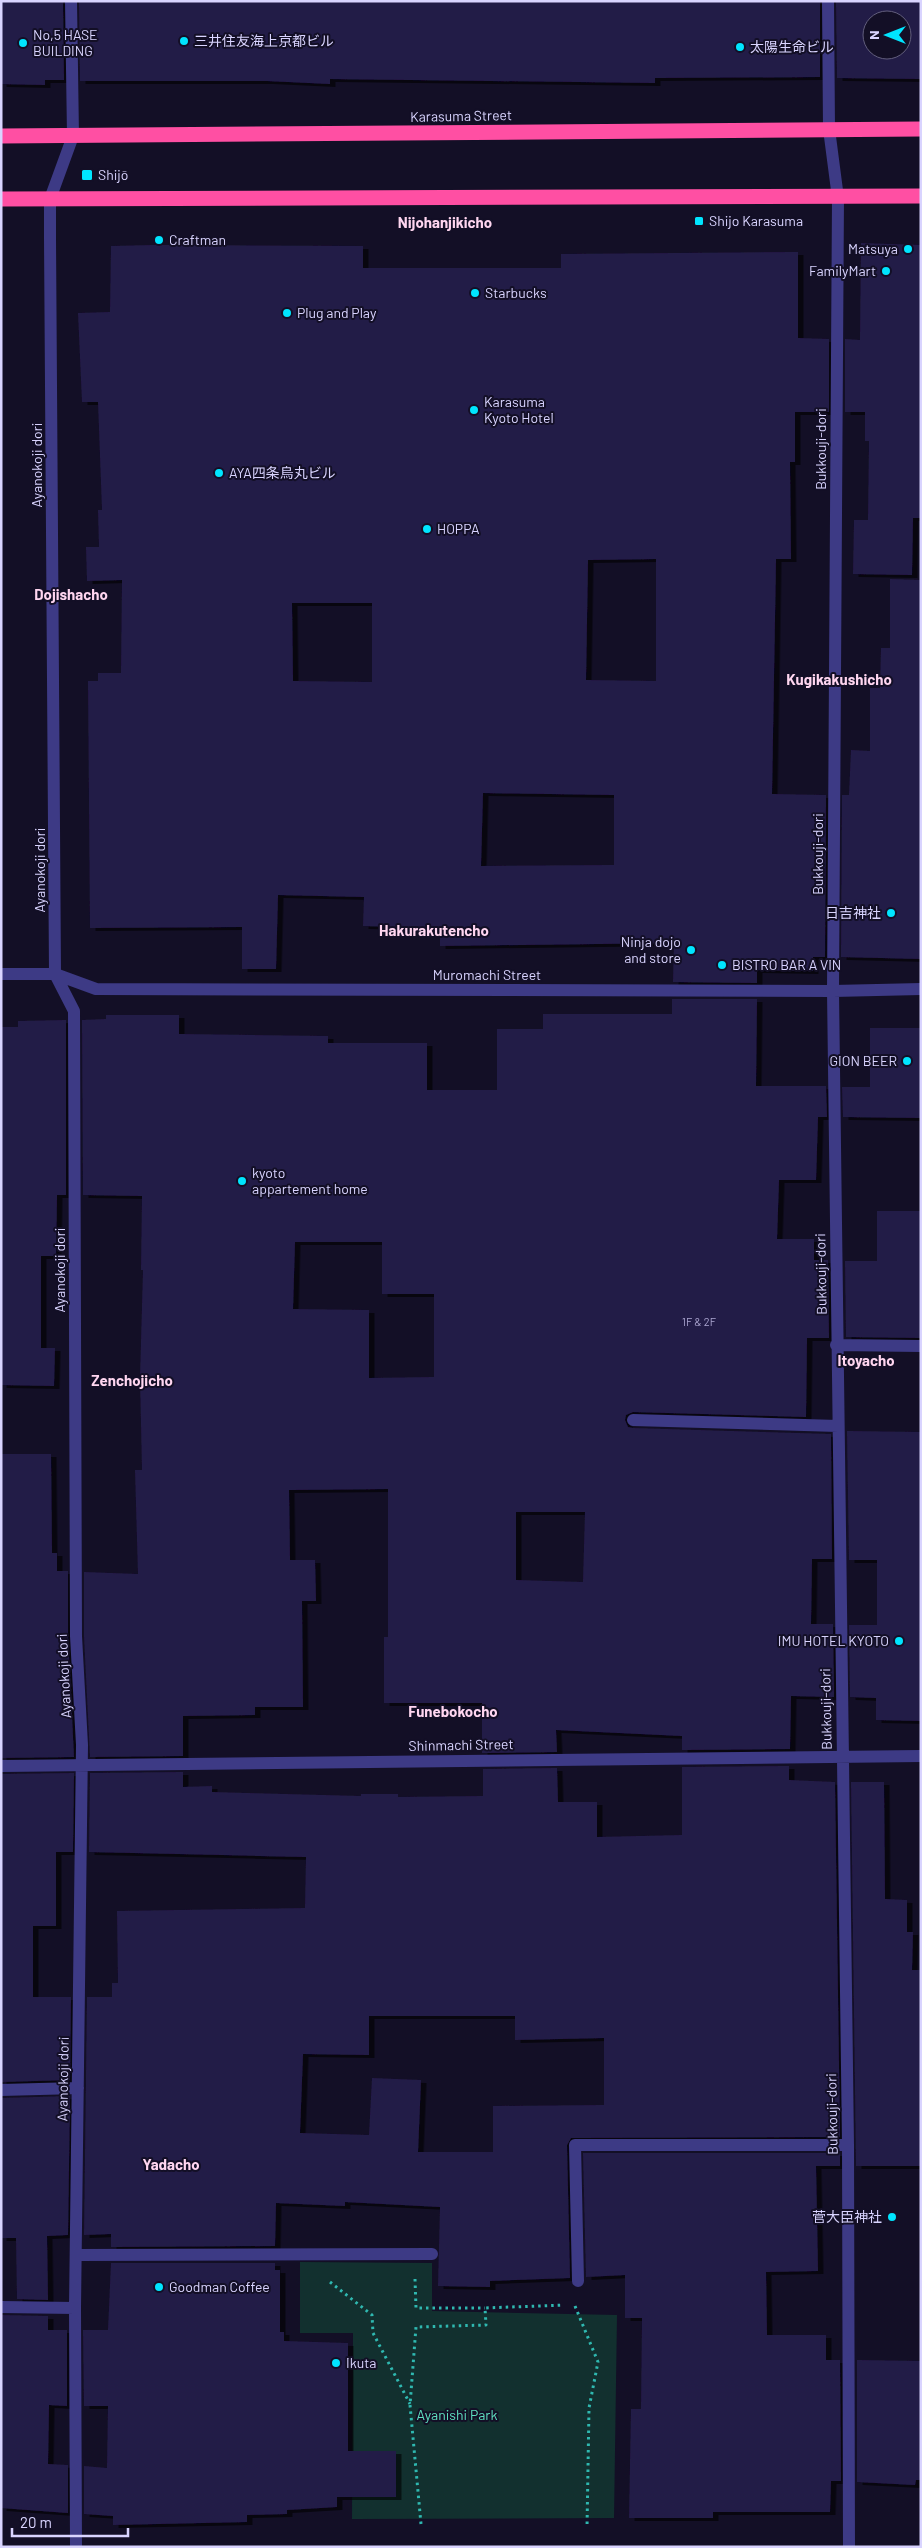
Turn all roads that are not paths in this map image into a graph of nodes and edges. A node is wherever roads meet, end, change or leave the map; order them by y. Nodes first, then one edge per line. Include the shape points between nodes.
1 (72, 1) edge
2 (828, 1) edge
3 (829, 129) junction
4 (921, 129) edge
5 (1, 136) edge
6 (72, 136) junction
7 (921, 196) edge
8 (838, 198) junction
9 (1, 199) edge
10 (50, 199) junction
11 (1, 974) edge
12 (55, 974) junction
13 (921, 989) edge
14 (833, 992) junction
15 (836, 1345) junction
16 (921, 1346) edge
17 (632, 1420) dead end
18 (838, 1426) junction
19 (842, 1755) junction
20 (921, 1756) edge
21 (82, 1765) junction
22 (1, 1766) edge
23 (78, 2088) junction
24 (1, 2090) edge
25 (848, 2145) junction
26 (432, 2254) dead end
27 (76, 2256) junction
28 (578, 2280) road end
29 (1, 2307) edge
30 (75, 2308) junction
31 (76, 2547) edge
32 (849, 2547) edge

1 - 6 street, Ayanokoji dori
2 - 3 street, Bukkouji-dori
3 - 4 highway, Karasuma Street
3 - 6 highway, Karasuma Street
3 - 8 street, Bukkouji-dori
5 - 6 highway, Karasuma Street
6 - 10 street, Ayanokoji dori
7 - 8 highway
8 - 10 highway
8 - 14 street, Bukkouji-dori
9 - 10 highway
10 - 12 street, Ayanokoji dori
11 - 12 street
12 - 14 street, Muromachi Street via 96,989
12 - 21 street, Ayanokoji dori via 74,1011 76,1636
13 - 14 street, Muromachi Street
14 - 15 street, Bukkouji-dori
15 - 16 street
15 - 18 street, Bukkouji-dori
17 - 18 street
18 - 19 street, Bukkouji-dori
19 - 20 street, Shinmachi Street
19 - 21 street, Shinmachi Street
19 - 25 street, Bukkouji-dori
21 - 22 street, Shinmachi Street
21 - 23 street, Ayanokoji dori
23 - 24 street
23 - 27 street, Ayanokoji dori
25 - 28 street via 575,2145
25 - 32 street, Bukkouji-dori
26 - 27 street
27 - 30 street, Ayanokoji dori
29 - 30 street
30 - 31 street, Ayanokoji dori

